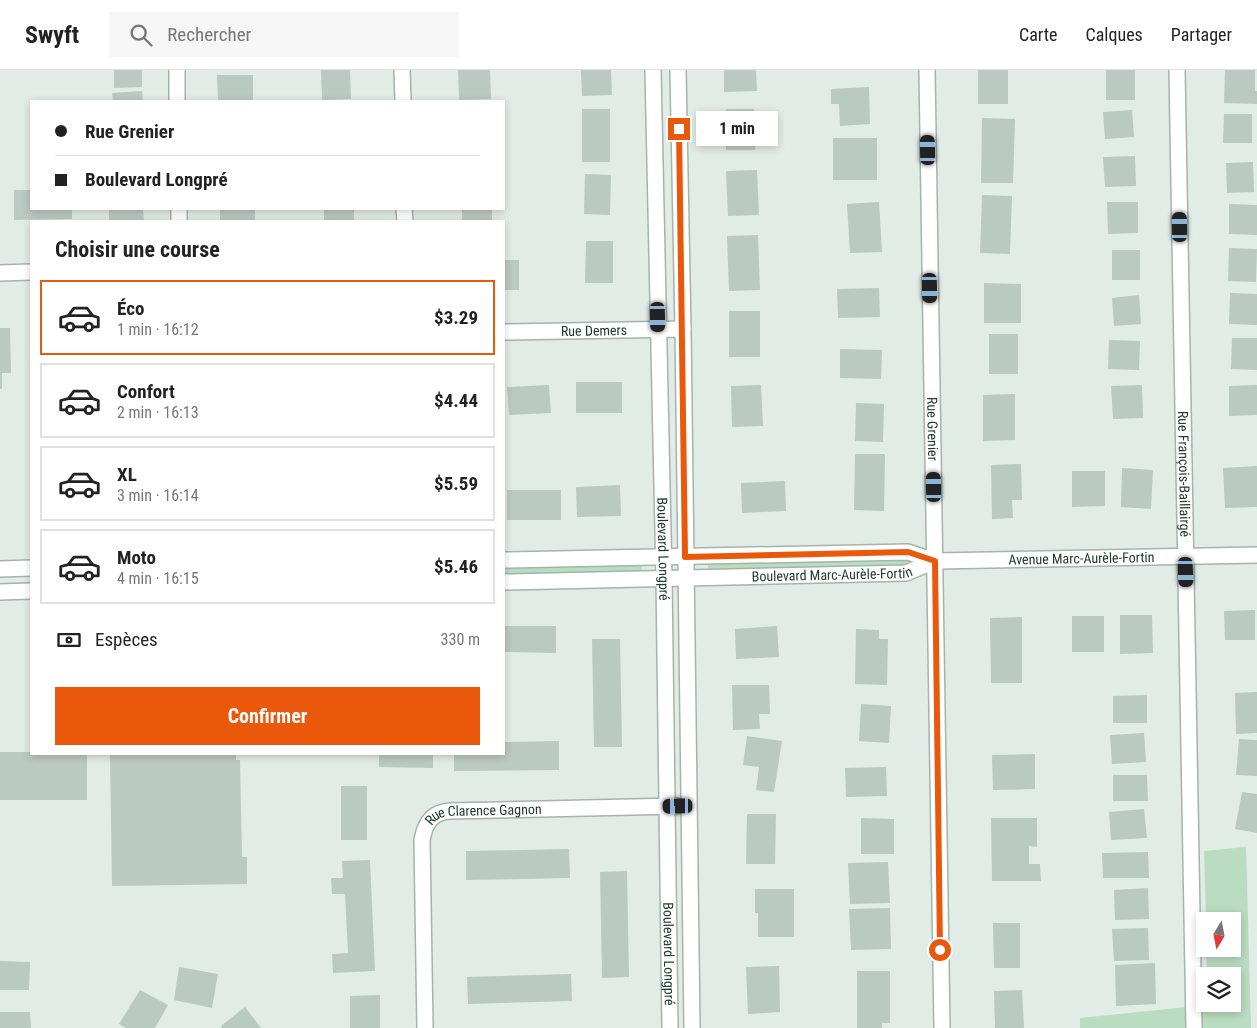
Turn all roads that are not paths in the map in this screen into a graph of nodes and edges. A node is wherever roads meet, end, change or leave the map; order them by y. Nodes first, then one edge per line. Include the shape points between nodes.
1 (177, 70) edge
2 (402, 70) edge
3 (653, 70) edge
4 (678, 70) edge
5 (927, 70) edge
6 (1177, 70) edge
7 (177, 100) edge
8 (403, 100) edge
9 (30, 272) edge
10 (0, 273) edge
11 (659, 329) junction
12 (683, 329) junction
13 (505, 332) edge
14 (1257, 555) edge
15 (1186, 556) junction
16 (663, 557) junction
17 (685, 557) junction
18 (505, 560) edge
19 (935, 561) junction
20 (30, 568) edge
21 (0, 569) edge
22 (664, 578) junction
23 (686, 578) junction
24 (505, 582) edge
25 (30, 591) edge
26 (0, 592) edge
27 (667, 806) junction
28 (689, 806) junction
29 (425, 1028) edge
30 (670, 1028) edge
31 (692, 1028) edge
32 (942, 1028) edge
33 (1194, 1028) edge

1 - 7 street
2 - 8 street
3 - 11 street, Boulevard Longpré
4 - 12 street, Boulevard Longpré
5 - 19 street, Rue Grenier
6 - 15 street, Rue François-Baillairgé
9 - 10 street
11 - 12 street, Rue Demers
11 - 13 street, Rue Demers
11 - 16 street, Boulevard Longpré
12 - 17 street, Boulevard Longpré
14 - 15 street, Avenue Marc-Aurèle-Fortin
15 - 19 street, Avenue Marc-Aurèle-Fortin
15 - 33 street, Rue François-Baillairgé
16 - 17 street, Boulevard Marc-Aurèle-Fortin
16 - 18 street, Boulevard Marc-Aurèle-Fortin
16 - 22 street, Boulevard Longpré
17 - 19 street, Boulevard Marc-Aurèle-Fortin via 908,552
17 - 23 street, Boulevard Longpré
19 - 23 street, Boulevard Marc-Aurèle-Fortin via 906,573
19 - 32 street, Rue Grenier
20 - 21 street
22 - 23 street, Boulevard Marc-Aurèle-Fortin
22 - 24 street, Boulevard Marc-Aurèle-Fortin
22 - 27 street, Boulevard Longpré
23 - 28 street, Boulevard Longpré
25 - 26 street
27 - 28 street, Rue Clarence Gagnon
27 - 29 street, Rue Clarence Gagnon via 450,810 436,813 423,832 422,840
27 - 30 street, Boulevard Longpré
28 - 31 street, Boulevard Longpré

